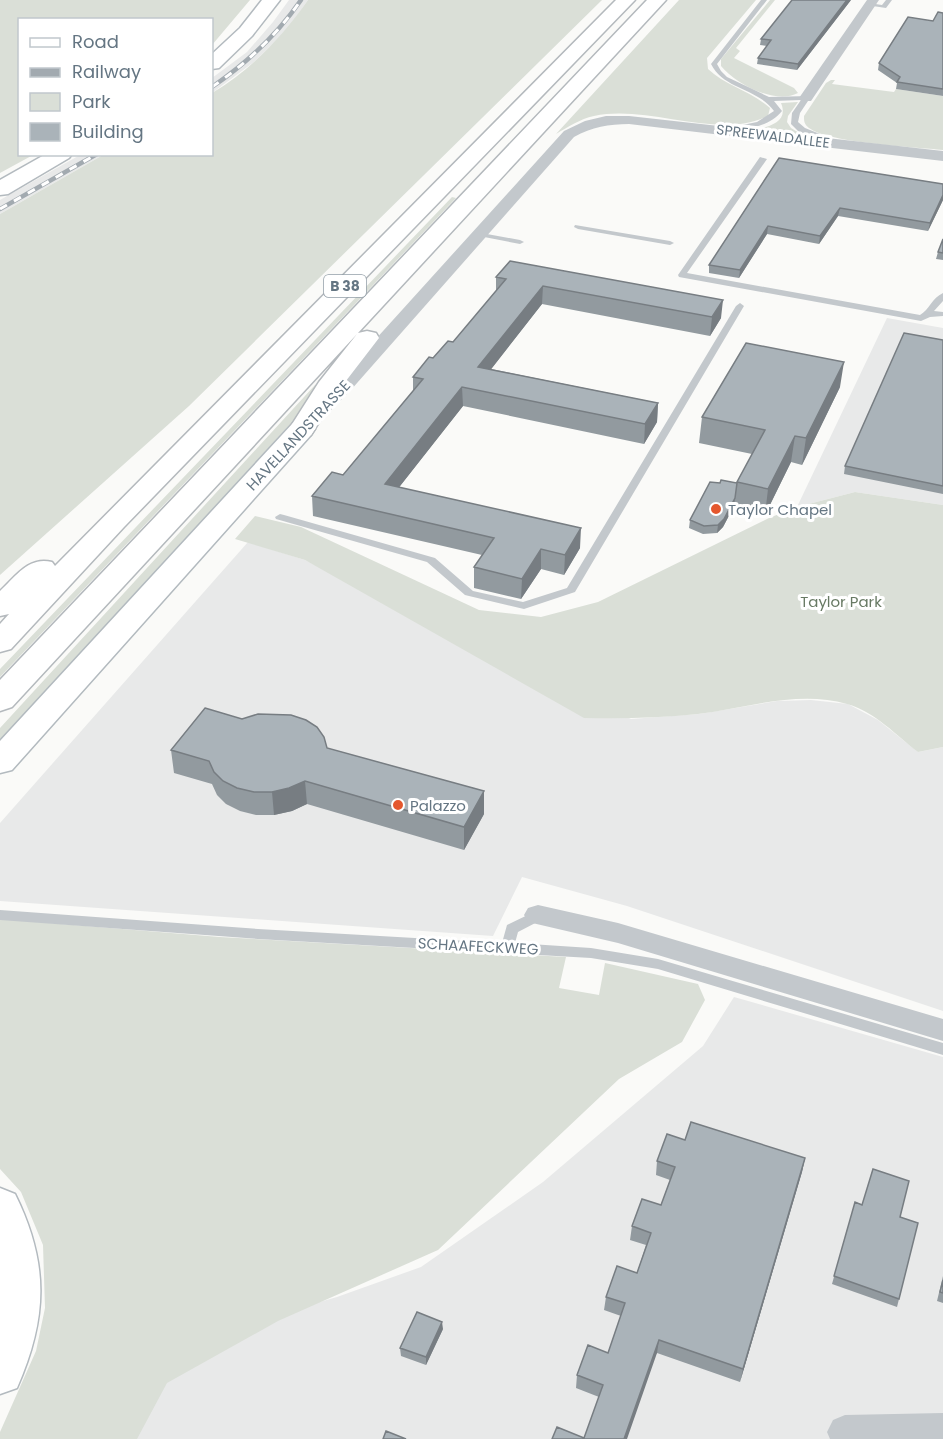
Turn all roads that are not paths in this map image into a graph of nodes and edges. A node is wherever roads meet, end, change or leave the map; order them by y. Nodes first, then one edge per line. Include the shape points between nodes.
1 (271, 0) edge
2 (626, 0) edge
3 (657, 0) edge
4 (764, 0) edge
5 (889, 0) edge
6 (875, 4) edge
7 (213, 63) edge
8 (806, 98) junction
9 (769, 99) junction
10 (603, 121) joint
11 (718, 130) junction
12 (836, 144) junction
13 (58, 156) edge
14 (943, 156) edge
15 (763, 159) dead end
16 (0, 189) edge
17 (579, 227) dead end
18 (479, 234) junction
19 (520, 242) dead end
20 (670, 243) dead end
21 (400, 274) junction
22 (943, 297) edge
23 (740, 306) dead end
24 (928, 314) junction
25 (940, 314) dead end
26 (302, 429) junction
27 (280, 517) dead end
28 (114, 521) junction
29 (0, 607) edge
30 (0, 642) edge
31 (0, 700) edge
32 (0, 762) edge
33 (0, 915) edge
34 (538, 915) joint
35 (507, 948) junction
36 (943, 1030) edge
37 (943, 1049) edge
38 (0, 1207) edge
39 (0, 1372) edge
40 (943, 1430) edge
41 (845, 1432) dead end

1 - 7 main road via 246,32
2 - 28 main road, B 38
3 - 21 main road, B 38
4 - 9 lane via 714,64 725,78
5 - 6 lane
6 - 8 street
8 - 9 lane
8 - 12 lane via 794,122 802,130
9 - 11 lane via 778,111 773,118
10 - 11 street, SPREEWALDALLEE via 629,120
10 - 18 street, HAVELLANDSTRASSE via 569,134
11 - 12 street, SPREEWALDALLEE
12 - 14 street, SPREEWALDALLEE
13 - 16 main road
15 - 24 lane via 682,275 921,318
17 - 20 lane
18 - 19 lane
18 - 26 street, HAVELLANDSTRASSE
21 - 26 main road via 392,306 328,387
21 - 31 main road, B 38
22 - 24 lane
23 - 27 lane via 571,590 524,606 469,593 431,560
24 - 25 lane
26 - 32 main road, HAVELLANDSTRASSE
28 - 29 main road via 49,561
28 - 30 main road, B 38
33 - 35 lane, SCHAAFECKWEG
34 - 35 lane via 512,929
34 - 36 street via 618,933
35 - 37 lane, SCHAAFECKWEG via 591,953 658,964
38 - 39 main road via 10,1227 20,1282 18,1310
40 - 41 street

